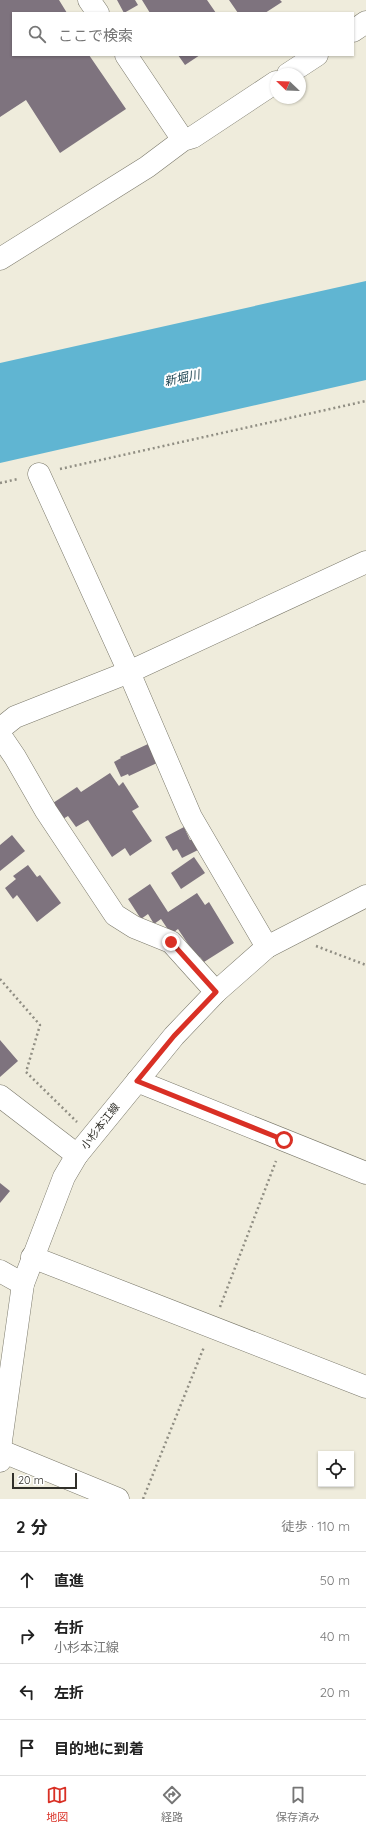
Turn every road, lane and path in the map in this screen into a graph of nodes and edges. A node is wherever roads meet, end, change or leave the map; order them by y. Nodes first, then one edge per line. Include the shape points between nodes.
1 (89, 0) edge
2 (97, 12) edge
3 (366, 22) edge
4 (354, 30) edge
5 (127, 56) edge
6 (315, 56) edge
7 (297, 68) edge
8 (270, 86) edge
9 (183, 140) junction
10 (0, 259) edge
11 (366, 401) edge
12 (39, 474) junction
13 (0, 483) edge
14 (366, 562) edge
15 (129, 672) junction
16 (0, 729) edge
17 (366, 896) edge
18 (289, 936) junction
19 (267, 947) junction
20 (366, 966) edge
21 (0, 980) edge
22 (216, 992) junction
23 (137, 1081) junction
24 (0, 1096) edge
25 (78, 1123) dead end
26 (77, 1154) junction
27 (366, 1172) edge
28 (32, 1257) junction
29 (0, 1271) edge
30 (23, 1284) junction
31 (0, 1288) edge
32 (366, 1387) edge
33 (1, 1456) edge
34 (118, 1499) edge

1 - 2 street
3 - 4 street
5 - 9 street
6 - 7 street
8 - 9 street via 193,137
9 - 10 street via 147,167
11 - 12 path
12 - 13 path
12 - 15 street
14 - 15 street
15 - 16 street via 15,717
15 - 19 street via 191,817
16 - 22 street via 46,811 115,915 134,927 171,942
17 - 18 street, 小杉本江線
18 - 19 street, 小杉本江線
18 - 20 path
19 - 22 street, 小杉本江線
21 - 25 path via 40,1025 26,1072
22 - 23 street, 小杉本江線 via 174,1036
23 - 26 street, 小杉本江線
23 - 27 street
24 - 26 street
26 - 28 street, 小杉本江線 via 64,1177
28 - 30 street, 小杉本江線
28 - 32 street
29 - 30 street
30 - 31 street
30 - 33 street, 小杉本江線
33 - 34 street

